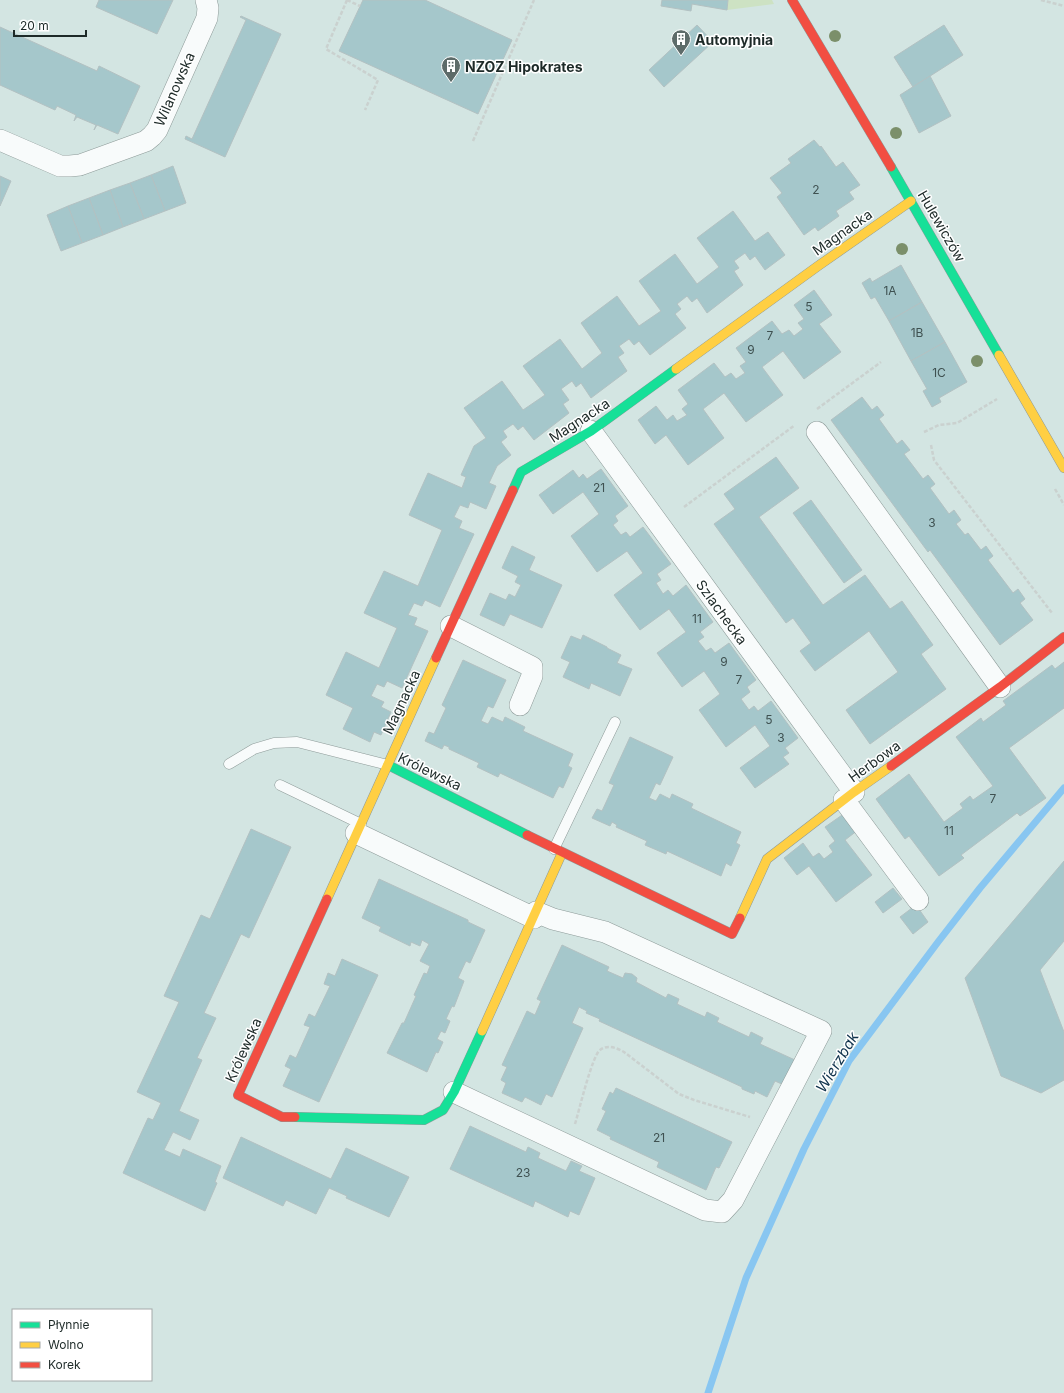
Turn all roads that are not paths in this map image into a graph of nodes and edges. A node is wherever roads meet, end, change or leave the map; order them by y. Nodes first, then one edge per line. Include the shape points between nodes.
1 (206, 0) edge
2 (792, 0) edge
3 (0, 140) edge
4 (911, 201) junction
5 (814, 423) road end
6 (590, 431) junction
7 (1064, 468) edge
8 (452, 626) junction
9 (1064, 637) edge
10 (1000, 687) junction
11 (520, 705) dead end
12 (615, 722) dead end
13 (229, 764) dead end
14 (388, 765) junction
15 (280, 785) dead end
16 (849, 796) junction
17 (359, 828) junction
18 (558, 851) junction
19 (918, 900) dead end
20 (535, 915) junction
21 (732, 934) joint
22 (454, 1092) junction

1 - 3 street, Wilanowska via 207,18 157,130 146,141 80,165 60,166
2 - 4 street, Hulewiczów
4 - 6 street, Magnacka
4 - 7 street, Hulewiczów
5 - 10 street
6 - 8 street, Magnacka via 521,472
6 - 16 street, Szlachecka
8 - 11 street via 532,667 532,676
8 - 14 street, Magnacka
9 - 10 street, Herbowa
10 - 16 street, Herbowa
12 - 18 lane
13 - 14 lane via 254,749 274,743 297,742
14 - 17 street, Królewska
14 - 18 street, Królewska
15 - 17 lane
16 - 19 street, Szlachecka
16 - 21 street, Herbowa via 767,859
17 - 20 street
17 - 22 street, Królewska via 238,1095 282,1117 424,1120 443,1110
18 - 20 street, Królewska
18 - 21 street, Królewska
20 - 22 street, Królewska
20 - 22 street via 605,932 821,1031 733,1200 722,1212 706,1210

